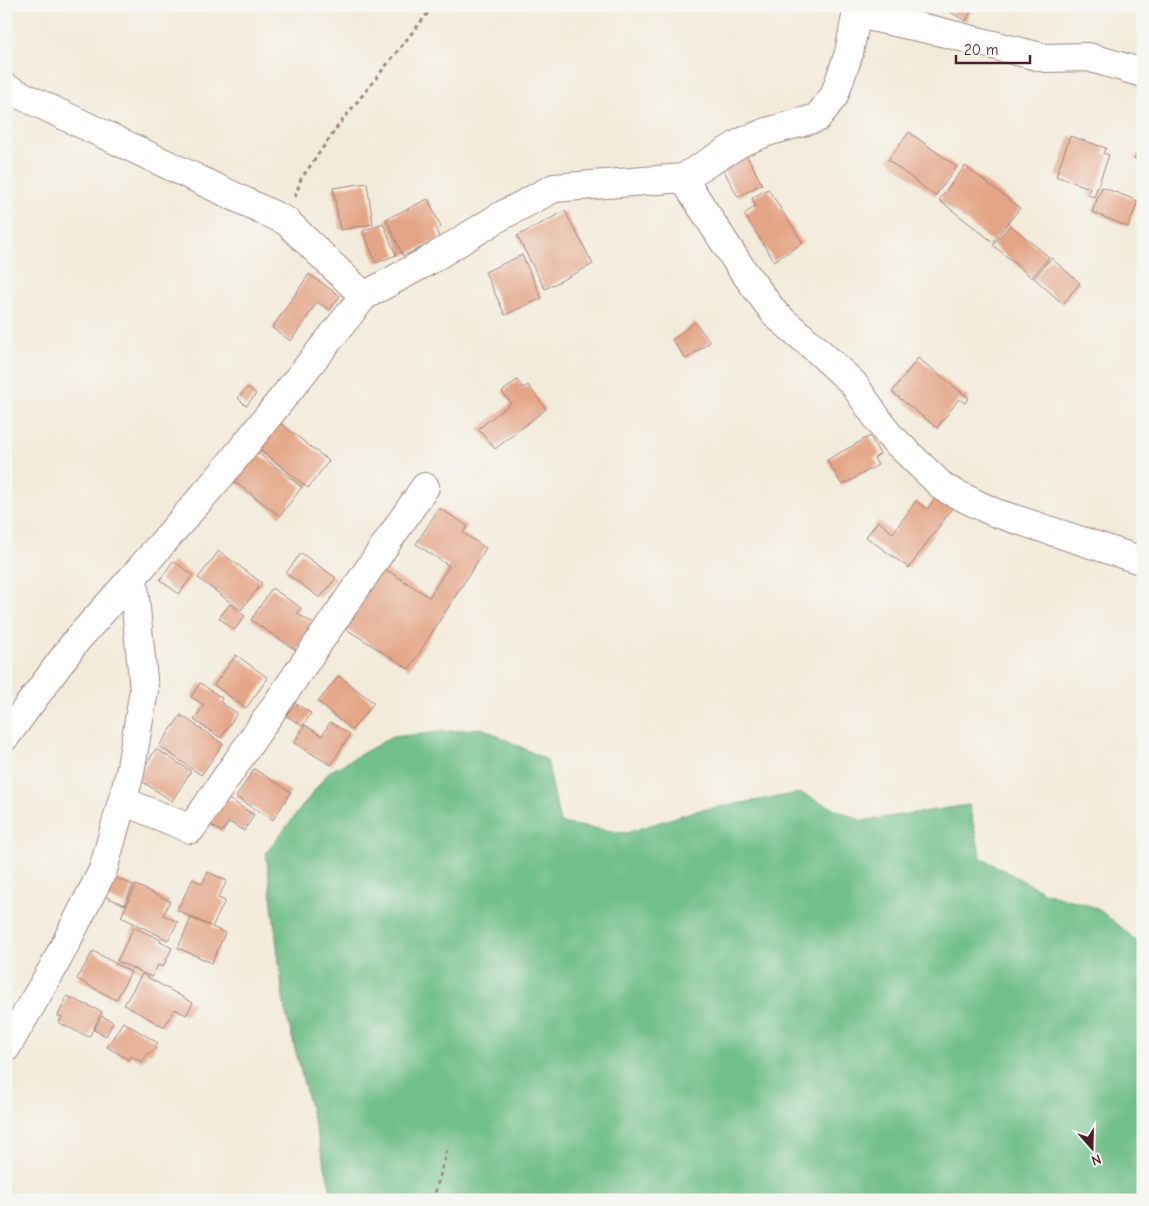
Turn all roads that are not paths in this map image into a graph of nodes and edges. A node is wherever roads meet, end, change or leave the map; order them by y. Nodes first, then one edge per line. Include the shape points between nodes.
1 (858, 10) edge
2 (1143, 73) edge
3 (6, 88) edge
4 (683, 178) junction
5 (364, 296) junction
6 (425, 487) dead end
7 (1143, 561) edge
8 (132, 577) junction
9 (6, 736) edge
10 (123, 801) junction
11 (6, 1048) edge

1 - 2 street via 1045,58 1088,57
1 - 4 street via 849,53 834,96 817,118 742,142
3 - 5 street via 286,221
4 - 5 street via 554,188
4 - 7 street via 740,268 776,315 853,383 888,434 944,488 992,512
5 - 8 street via 222,474
6 - 10 street via 191,829
8 - 9 street via 76,641
8 - 10 street via 144,690
10 - 11 street via 103,870 53,968

